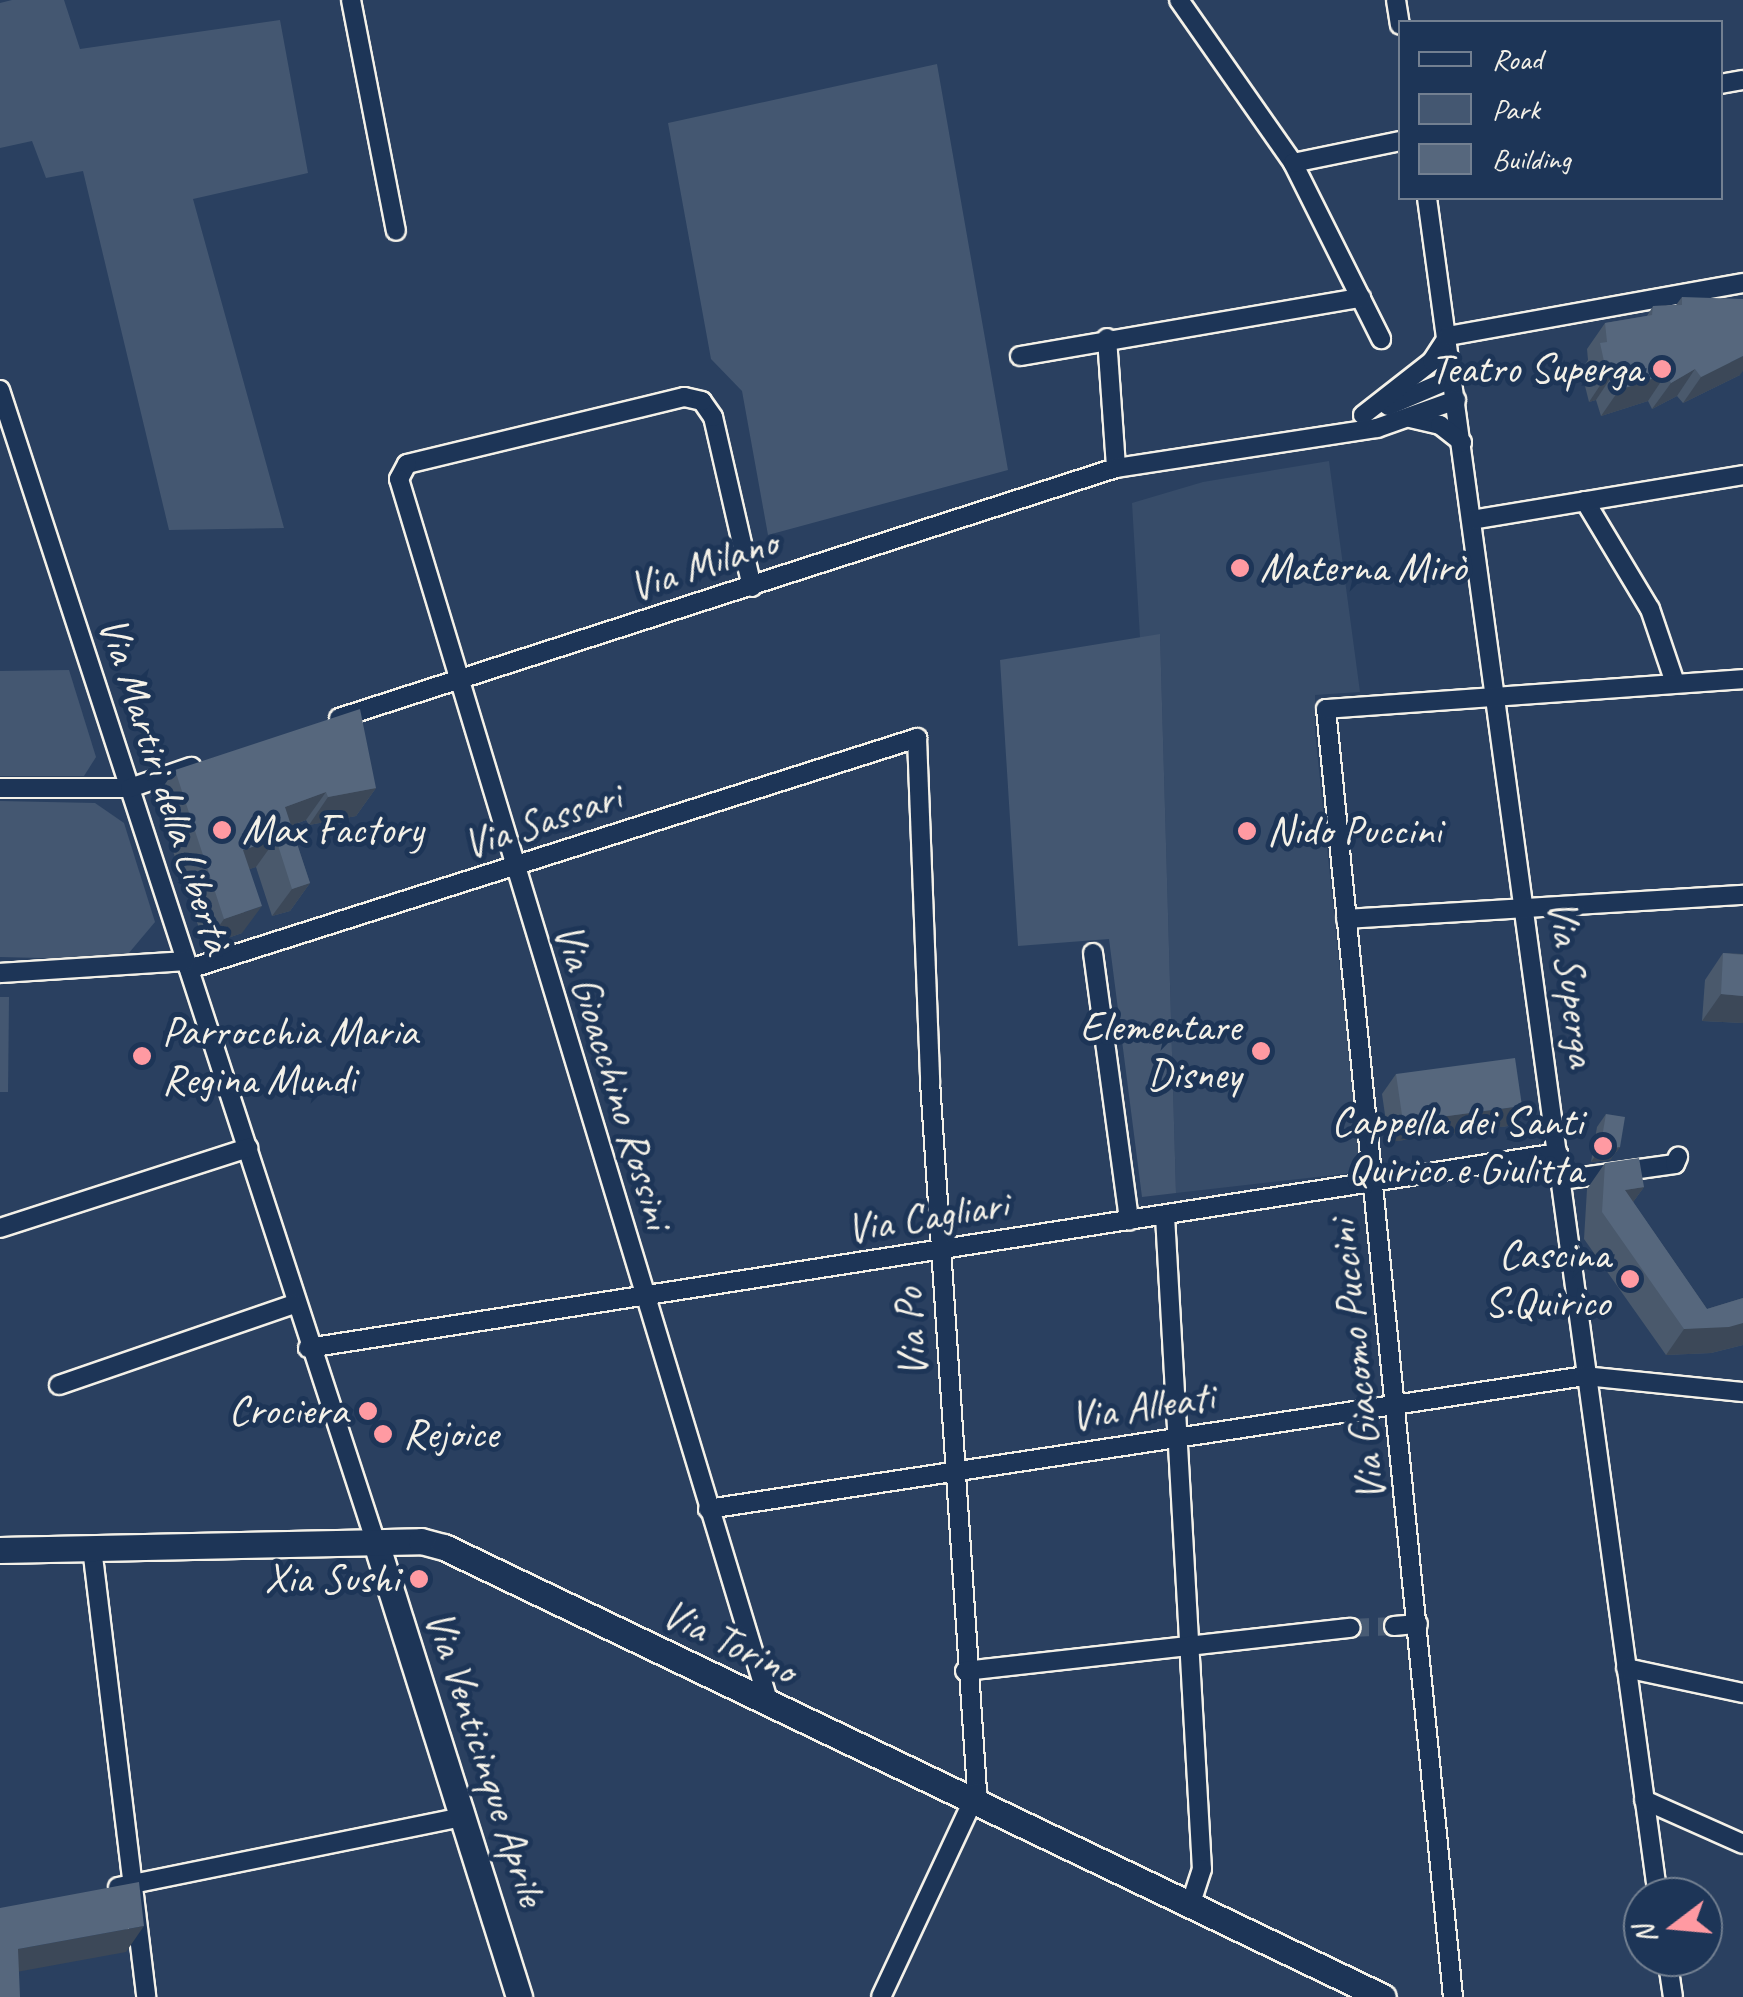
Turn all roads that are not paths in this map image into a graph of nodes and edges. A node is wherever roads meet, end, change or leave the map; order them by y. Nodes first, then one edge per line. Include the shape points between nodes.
1 (350, 0) edge
2 (1187, 1) edge
3 (1398, 141) edge
4 (1293, 163) junction
5 (1428, 200) edge
6 (396, 231) dead end
7 (1743, 283) edge
8 (1360, 298) junction
9 (1448, 336) junction
10 (1107, 338) junction
11 (1381, 339) dead end
12 (1020, 356) dead end
13 (1453, 378) junction
14 (0, 390) edge
15 (1456, 400) junction
16 (1363, 415) junction
17 (1405, 418) junction
18 (1303, 435) junction
19 (1462, 442) junction
20 (1116, 468) junction
21 (1743, 475) edge
22 (1585, 501) junction
23 (1472, 520) junction
24 (752, 587) junction
25 (456, 679) junction
26 (1743, 680) edge
27 (1675, 683) junction
28 (1498, 698) junction
29 (313, 727) edge
30 (917, 738) joint
31 (220, 758) edge
32 (0, 788) edge
33 (130, 788) junction
34 (513, 867) junction
35 (1743, 896) edge
36 (1528, 908) junction
37 (1346, 919) junction
38 (1093, 953) dead end
39 (187, 965) junction
40 (0, 973) edge
41 (248, 1148) junction
42 (1558, 1154) junction
43 (1678, 1157) dead end
44 (1561, 1180) junction
45 (1373, 1183) junction
46 (1165, 1216) junction
47 (1129, 1221) junction
48 (0, 1228) edge
49 (942, 1250) junction
50 (645, 1300) junction
51 (294, 1304) junction
52 (308, 1348) junction
53 (1585, 1376) junction
54 (58, 1386) dead end
55 (1743, 1392) edge
56 (1398, 1406) junction
57 (1178, 1437) junction
58 (953, 1470) junction
59 (708, 1508) junction
60 (376, 1543) junction
61 (92, 1548) junction
62 (0, 1550) edge
63 (1418, 1624) junction
64 (1394, 1626) tunnel mouth
65 (1351, 1628) tunnel mouth
66 (1190, 1644) junction
67 (1626, 1668) junction
68 (964, 1671) junction
69 (1743, 1693) edge
70 (770, 1707) junction
71 (1644, 1800) junction
72 (974, 1802) junction
73 (462, 1816) junction
74 (1743, 1844) edge
75 (1655, 1877) edge
76 (131, 1884) junction
77 (93, 1892) edge
78 (1190, 1905) junction
79 (146, 1997) edge
80 (519, 1997) edge
81 (881, 1997) edge
82 (1382, 1997) edge
83 (1453, 1997) edge

1 - 6 street
2 - 4 street
3 - 4 street
4 - 8 street
5 - 9 street, Via Superga
7 - 9 street
8 - 10 street
8 - 11 street
9 - 13 street, Via Superga
9 - 16 street via 1432,361
10 - 12 street
10 - 20 street
13 - 15 street, Via Superga
13 - 16 street, Via Milano
14 - 33 street, Via Martiri della Libertà
15 - 17 street, Via Milano
15 - 19 street, Via Superga
16 - 18 street, Via Milano
17 - 18 street, Via Milano via 1377,428
17 - 19 street via 1440,425
18 - 20 street, Via Milano
19 - 23 street, Via Superga
20 - 24 street, Via Milano
21 - 22 street
22 - 23 street
22 - 27 street via 1650,609
23 - 28 street, Via Superga
24 - 25 street, Via Milano
24 - 25 street, Via Gioacchino Rossini via 712,417 702,401 684,397 407,464 399,478
25 - 29 street, Via Milano
25 - 34 street, Via Gioacchino Rossini
26 - 27 street
27 - 28 street
28 - 36 street, Via Superga
28 - 37 street, Via Giacomo Puccini via 1326,709
30 - 34 street, Via Sassari
30 - 49 street, Via Po
31 - 33 street
32 - 33 street
33 - 39 street, Via Martiri della Libertà
34 - 39 street, Via Sassari
34 - 50 street, Via Gioacchino Rossini
35 - 36 street
36 - 37 street
36 - 42 street, Via Superga
37 - 45 street, Via Giacomo Puccini
38 - 47 street
39 - 40 street, Via Sassari
39 - 41 street, Via Martiri della Libertà
41 - 48 street
41 - 51 street, Via Martiri della Libertà
42 - 44 street, Via Superga
42 - 45 street, Via Cagliari
43 - 44 street via 1676,1164
44 - 53 street, Via Superga
45 - 46 street, Via Cagliari
45 - 56 street, Via Giacomo Puccini
46 - 47 street, Via Cagliari
46 - 57 street
47 - 49 street, Via Cagliari
49 - 50 street, Via Cagliari
49 - 58 street, Via Po
50 - 52 street, Via Cagliari
50 - 59 street, Via Gioacchino Rossini
51 - 52 street, Via Martiri della Libertà
51 - 54 street
52 - 60 street, Via Martiri della Libertà
53 - 55 street, Via Alleati
53 - 56 street, Via Alleati
53 - 67 street, Via Superga
56 - 57 street, Via Alleati
56 - 63 street, Via Giacomo Puccini
57 - 58 street, Via Alleati
57 - 66 street
58 - 59 street, Via Alleati
58 - 68 street, Via Po
59 - 70 street, Via Gioacchino Rossini
60 - 61 main road, Via Torino
60 - 70 main road, Via Torino via 444,1548
60 - 73 main road, Via Venticinque Aprile
61 - 62 main road, Via Torino
61 - 76 street
63 - 64 street
63 - 83 street, Via Giacomo Puccini
65 - 66 street
66 - 68 street
66 - 78 street via 1202,1869
67 - 69 street
67 - 71 street, Via Superga
68 - 72 street, Via Po
70 - 72 main road, Via Torino
71 - 74 street
71 - 75 street, Via Superga
72 - 78 main road, Via Torino
72 - 81 street
73 - 76 street
73 - 80 main road, Via Venticinque Aprile
76 - 77 street
76 - 79 street
78 - 82 main road, Via Torino

